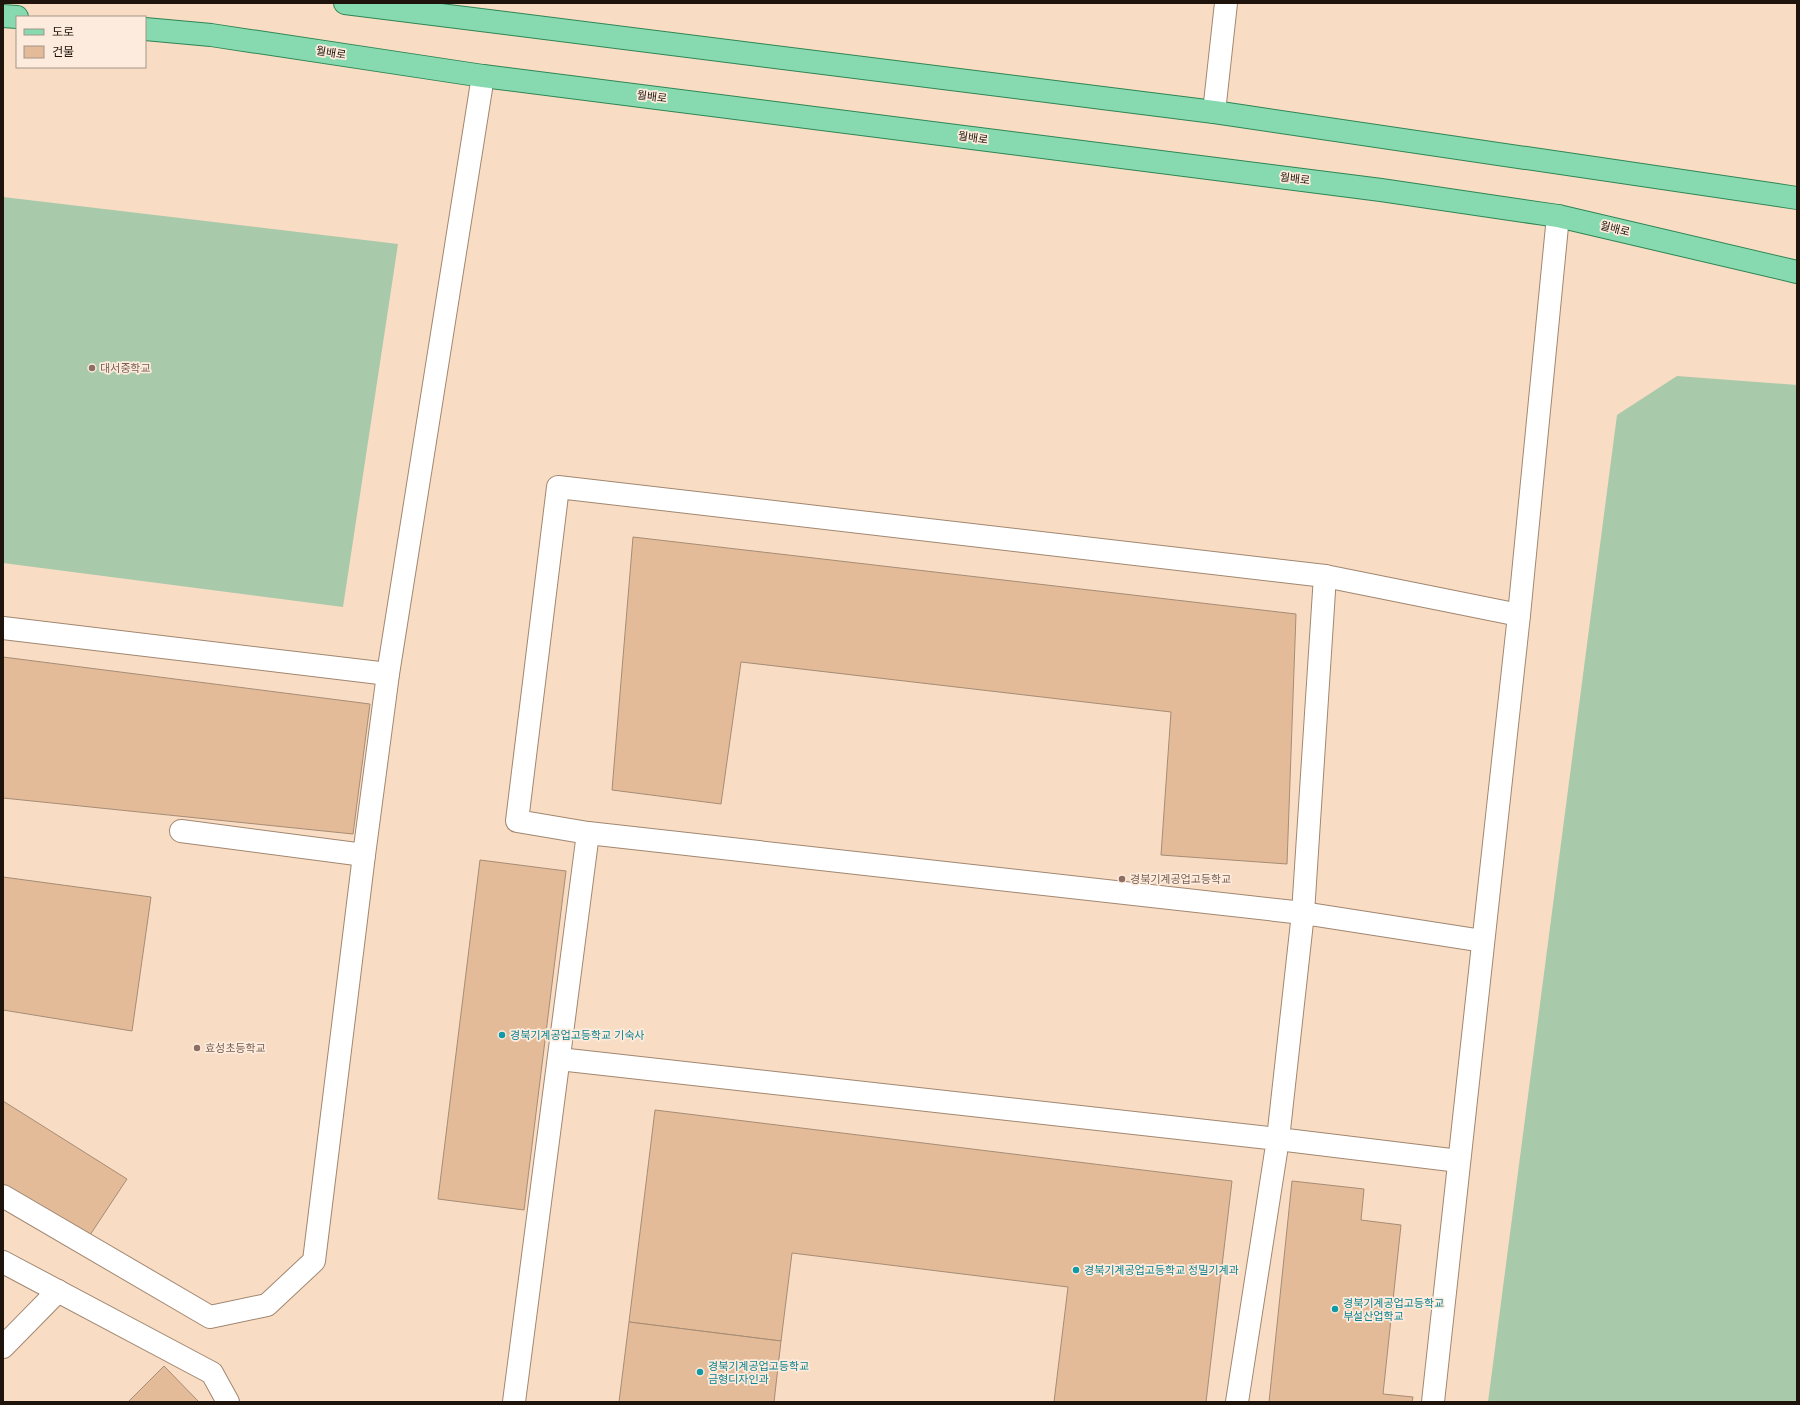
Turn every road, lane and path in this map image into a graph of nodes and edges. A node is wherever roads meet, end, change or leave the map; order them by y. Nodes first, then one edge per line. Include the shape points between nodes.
1 (345, 3) edge
2 (1226, 3) edge
3 (3, 16) edge
4 (16, 17) edge
5 (146, 29) edge
6 (483, 76) junction
7 (1214, 112) junction
8 (1797, 198) edge
9 (1558, 216) junction
10 (1797, 272) edge
11 (1324, 576) junction
12 (1519, 615) junction
13 (3, 628) edge
14 (388, 674) junction
15 (181, 830) dead end
16 (588, 833) junction
17 (364, 855) junction
18 (1303, 913) junction
19 (1482, 942) junction
20 (559, 1059) junction
21 (1278, 1139) junction
22 (1459, 1161) junction
23 (3, 1196) edge
24 (3, 1262) edge
25 (58, 1291) junction
26 (3, 1347) edge
27 (228, 1402) edge
28 (514, 1402) edge
29 (1237, 1402) edge
30 (1433, 1402) edge

1 - 7 main road
2 - 7 street
3 - 4 main road
5 - 6 main road, 월배로 via 211,35
6 - 9 main road, 월배로 via 1373,189
6 - 14 street
7 - 8 main road
9 - 10 main road, 월배로
9 - 12 street
11 - 12 street
11 - 16 street via 558,487 517,821
11 - 18 street
12 - 19 street
13 - 14 street
14 - 17 street
15 - 17 street
16 - 18 street
16 - 20 street
17 - 23 street via 314,1261 267,1305 210,1317
18 - 19 street
18 - 21 street
19 - 22 street
20 - 21 street
20 - 28 street
21 - 22 street
21 - 29 street
22 - 30 street
24 - 25 street
25 - 26 street
25 - 27 street via 212,1373

